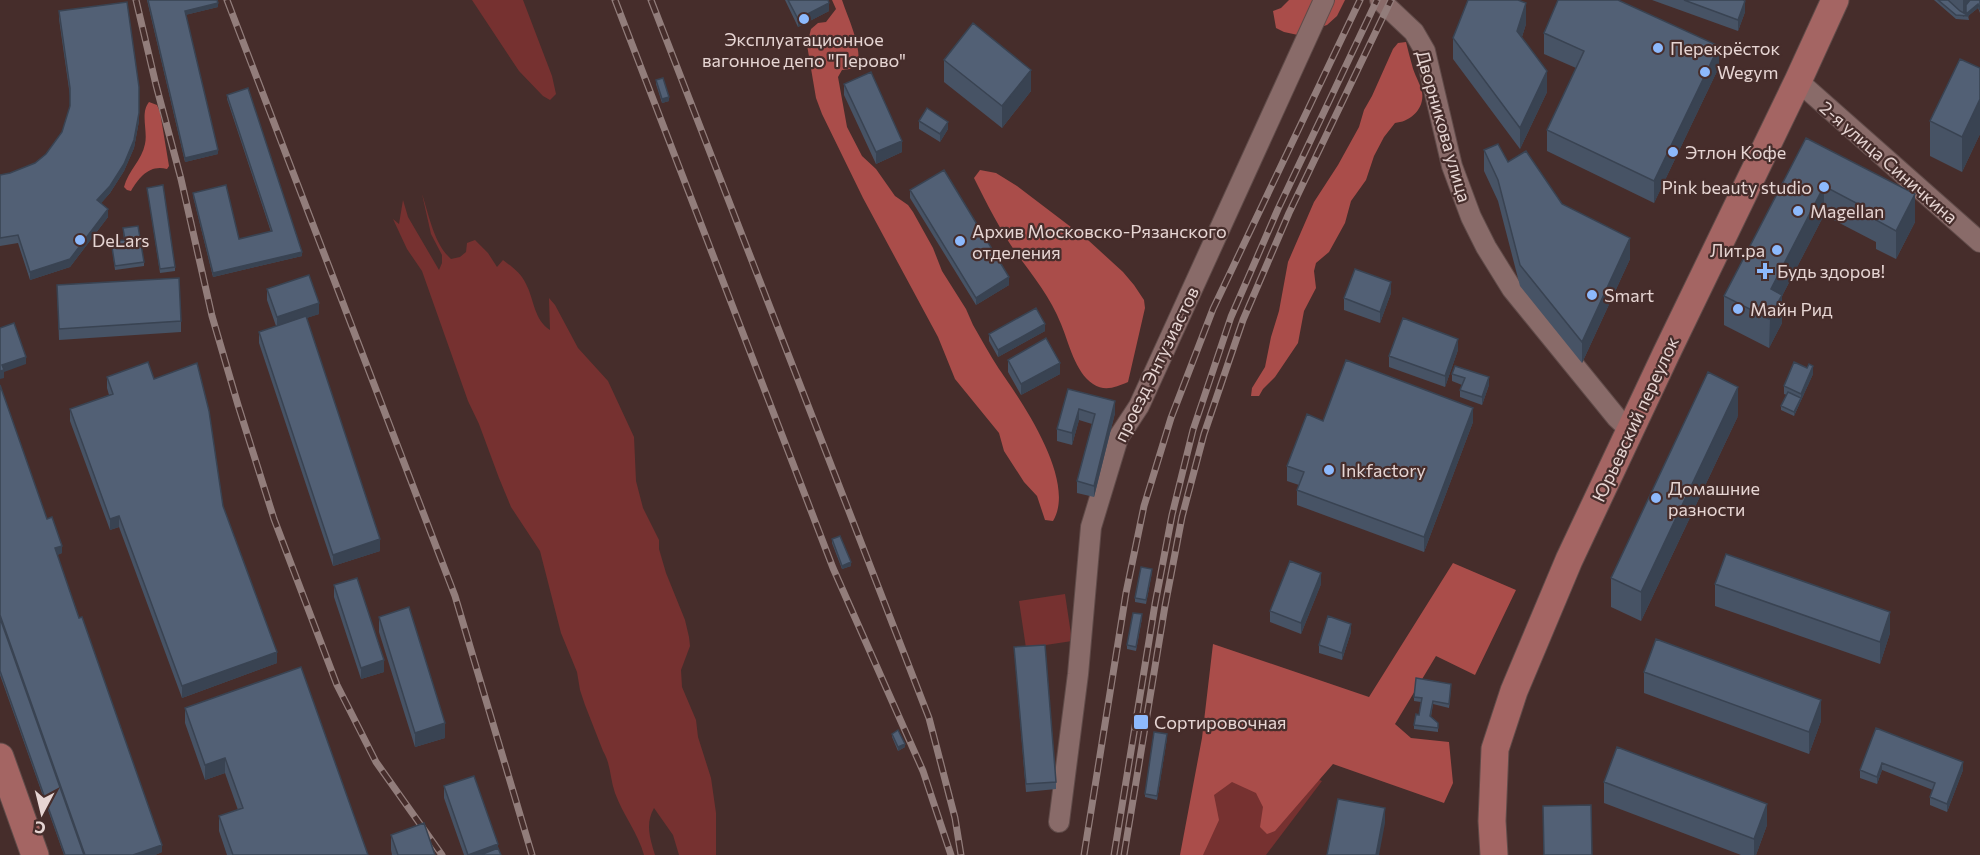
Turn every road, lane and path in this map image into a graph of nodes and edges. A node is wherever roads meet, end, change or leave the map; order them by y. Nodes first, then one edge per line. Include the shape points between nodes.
1 (1324, 0) edge
2 (1380, 0) edge
3 (1835, 0) edge
4 (1798, 81) junction
5 (1980, 242) edge
6 (1630, 430) junction
7 (0, 757) edge
8 (1059, 822) dead end
9 (35, 855) edge
10 (1494, 855) edge

1 - 8 street, проезд Энтузиастов via 1140,406 1118,438 1091,526
2 - 6 street, Дворникова улица via 1414,32 1425,51 1452,166 1486,247 1512,289
3 - 4 street, Юрьевский переулок
4 - 5 street, 2-я улица Синичкина
4 - 6 street, Юрьевский переулок
6 - 10 street, Юрьевский переулок via 1550,603 1495,748
7 - 9 street

